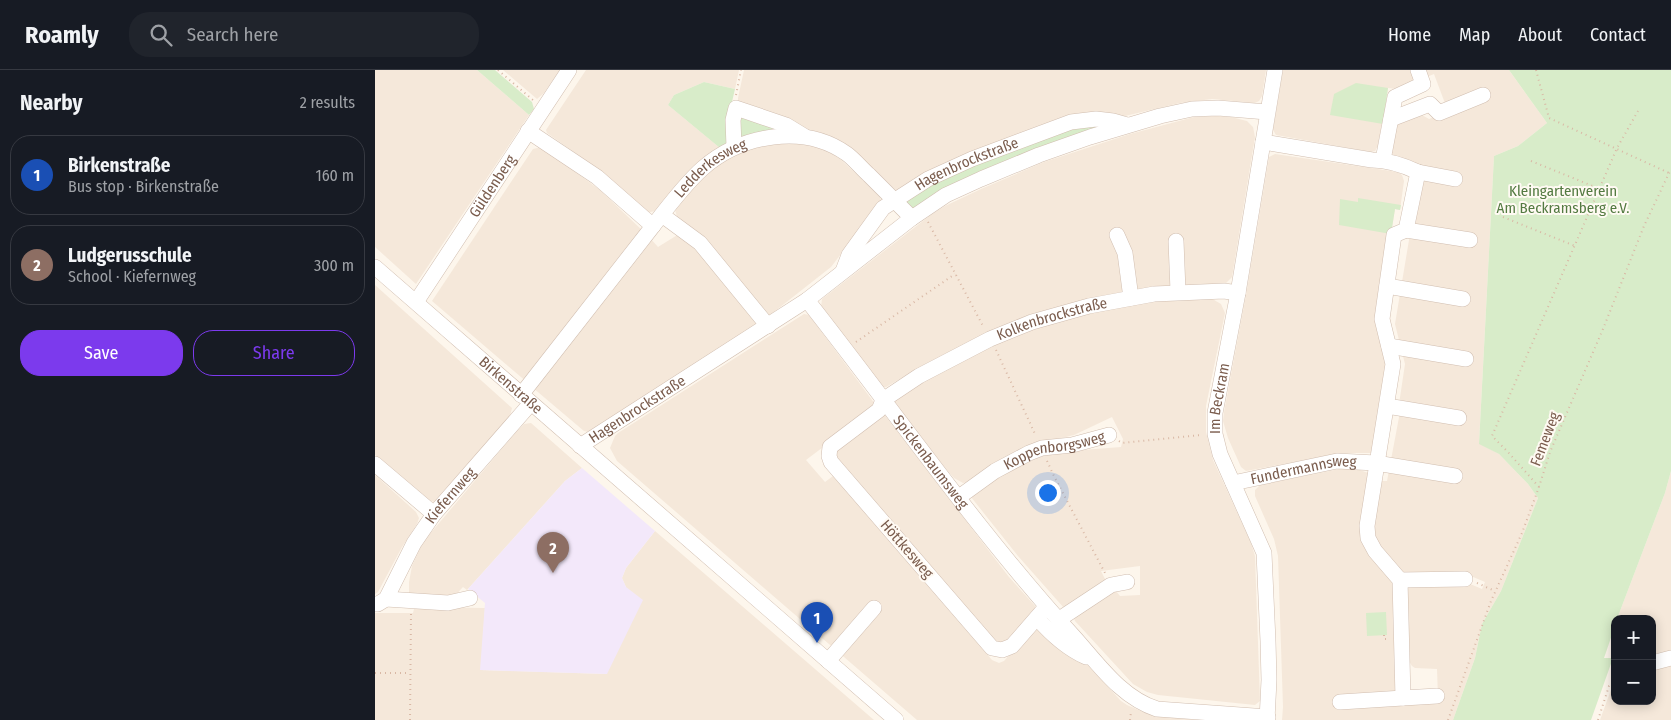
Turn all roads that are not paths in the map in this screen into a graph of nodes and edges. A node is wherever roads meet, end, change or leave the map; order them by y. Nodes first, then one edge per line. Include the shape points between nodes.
1 (569, 70) edge
2 (1275, 70) edge
3 (1420, 77) edge
4 (1483, 95) dead end
5 (1430, 104) junction
6 (1267, 112) junction
7 (1391, 119) junction
8 (1129, 125) junction
9 (529, 131) junction
10 (804, 136) junction
11 (1263, 142) junction
12 (734, 147) junction
13 (1383, 160) junction
14 (1418, 172) junction
15 (1455, 179) dead end
16 (895, 200) junction
17 (917, 215) junction
18 (658, 220) junction
19 (1406, 230) junction
20 (1117, 235) dead end
21 (1470, 240) dead end
22 (1176, 241) dead end
23 (375, 267) edge
24 (842, 273) junction
25 (1387, 286) junction
26 (1178, 292) junction
27 (1238, 293) junction
28 (1131, 298) junction
29 (1463, 299) dead end
30 (807, 300) junction
31 (416, 302) junction
32 (768, 326) junction
33 (1389, 346) junction
34 (1466, 359) dead end
35 (526, 399) junction
36 (883, 400) junction
37 (1387, 406) junction
38 (1459, 418) dead end
39 (1109, 435) road end
40 (580, 446) junction
41 (1376, 463) junction
42 (375, 464) edge
43 (1455, 476) dead end
44 (1233, 483) junction
45 (959, 497) junction
46 (434, 514) junction
47 (1465, 579) road end
48 (1400, 580) junction
49 (1127, 582) dead end
50 (470, 598) dead end
51 (381, 601) edge
52 (874, 608) dead end
53 (1041, 613) junction
54 (1059, 620) junction
55 (1671, 658) edge
56 (828, 661) junction
57 (1656, 662) edge
58 (1098, 663) junction
59 (1437, 696) dead end
60 (1403, 698) junction
61 (1340, 702) dead end
62 (1267, 719) edge
63 (896, 720) edge

1 - 9 street, Güldenberg
2 - 6 street, Im Beckram
3 - 5 street
3 - 7 street via 1395,97
4 - 5 street via 1439,113
5 - 7 street
6 - 8 street, Hagenbrockstraße via 1192,109
6 - 11 street, Im Beckram
7 - 13 street
8 - 16 street, Hagenbrockstraße via 1096,119 1071,122 972,159 928,179
8 - 17 street, Hagenbrockstraße via 981,179 946,195
9 - 18 street
9 - 31 street, Güldenberg
10 - 12 street, Ledderkesweg via 778,136
10 - 12 street via 787,125 736,108
10 - 16 street, Ledderkesweg via 827,142 847,154
11 - 13 street
11 - 27 street, Im Beckram
12 - 18 street, Ledderkesweg via 702,169
13 - 14 street
14 - 15 street
14 - 19 street, Fundermannsweg
16 - 17 street, Ledderkesweg
16 - 24 street, Hagenbrockstraße via 883,208 849,255
17 - 24 street, Hagenbrockstraße
18 - 32 street via 700,243
18 - 35 street, Ledderkesweg
19 - 21 street
19 - 25 street, Fundermannsweg via 1394,235
20 - 28 street via 1125,253
22 - 26 street
23 - 31 street, Birkenstraße
24 - 30 street, Hagenbrockstraße
25 - 29 street
25 - 33 street, Fundermannsweg via 1382,319
26 - 27 street, Kolkenbrockstraße via 1224,290
26 - 28 street, Kolkenbrockstraße
27 - 44 street, Im Beckram via 1215,413 1218,449
28 - 36 street, Kolkenbrockstraße via 1079,308 990,339 919,376
30 - 32 street, Hagenbrockstraße
30 - 36 street, Spickenbaumsweg
31 - 35 street, Birkenstraße
32 - 40 street, Hagenbrockstraße
33 - 34 street
33 - 37 street, Fundermannsweg via 1393,364
35 - 40 street, Birkenstraße
35 - 46 street, Kiefernweg
36 - 45 street, Spickenbaumsweg
36 - 53 street, Höttkesweg via 879,410 830,448 831,462 992,648 1008,649
37 - 38 street
37 - 41 street, Fundermannsweg
39 - 45 street, Koppenborgsweg via 1029,452
40 - 56 street, Birkenstraße
41 - 43 street, Fundermannsweg
41 - 44 street, Fundermannsweg via 1337,461
41 - 48 street, Fundermannsweg via 1368,538
42 - 46 street
44 - 62 street, Im Beckram via 1264,553 1269,640
45 - 53 street, Spickenbaumsweg
46 - 51 street, Kiefernweg
47 - 48 street
48 - 60 street
49 - 54 street via 1111,585
50 - 51 street, Kiefernweg via 448,603
52 - 56 street
53 - 54 street, Spickenbaumsweg
53 - 58 street via 1051,634 1077,653
54 - 58 street, Spickenbaumsweg
55 - 57 street
56 - 63 street, Birkenstraße
58 - 62 street, Spickenbaumsweg via 1121,688 1144,705 1157,709
59 - 60 street
60 - 61 street

